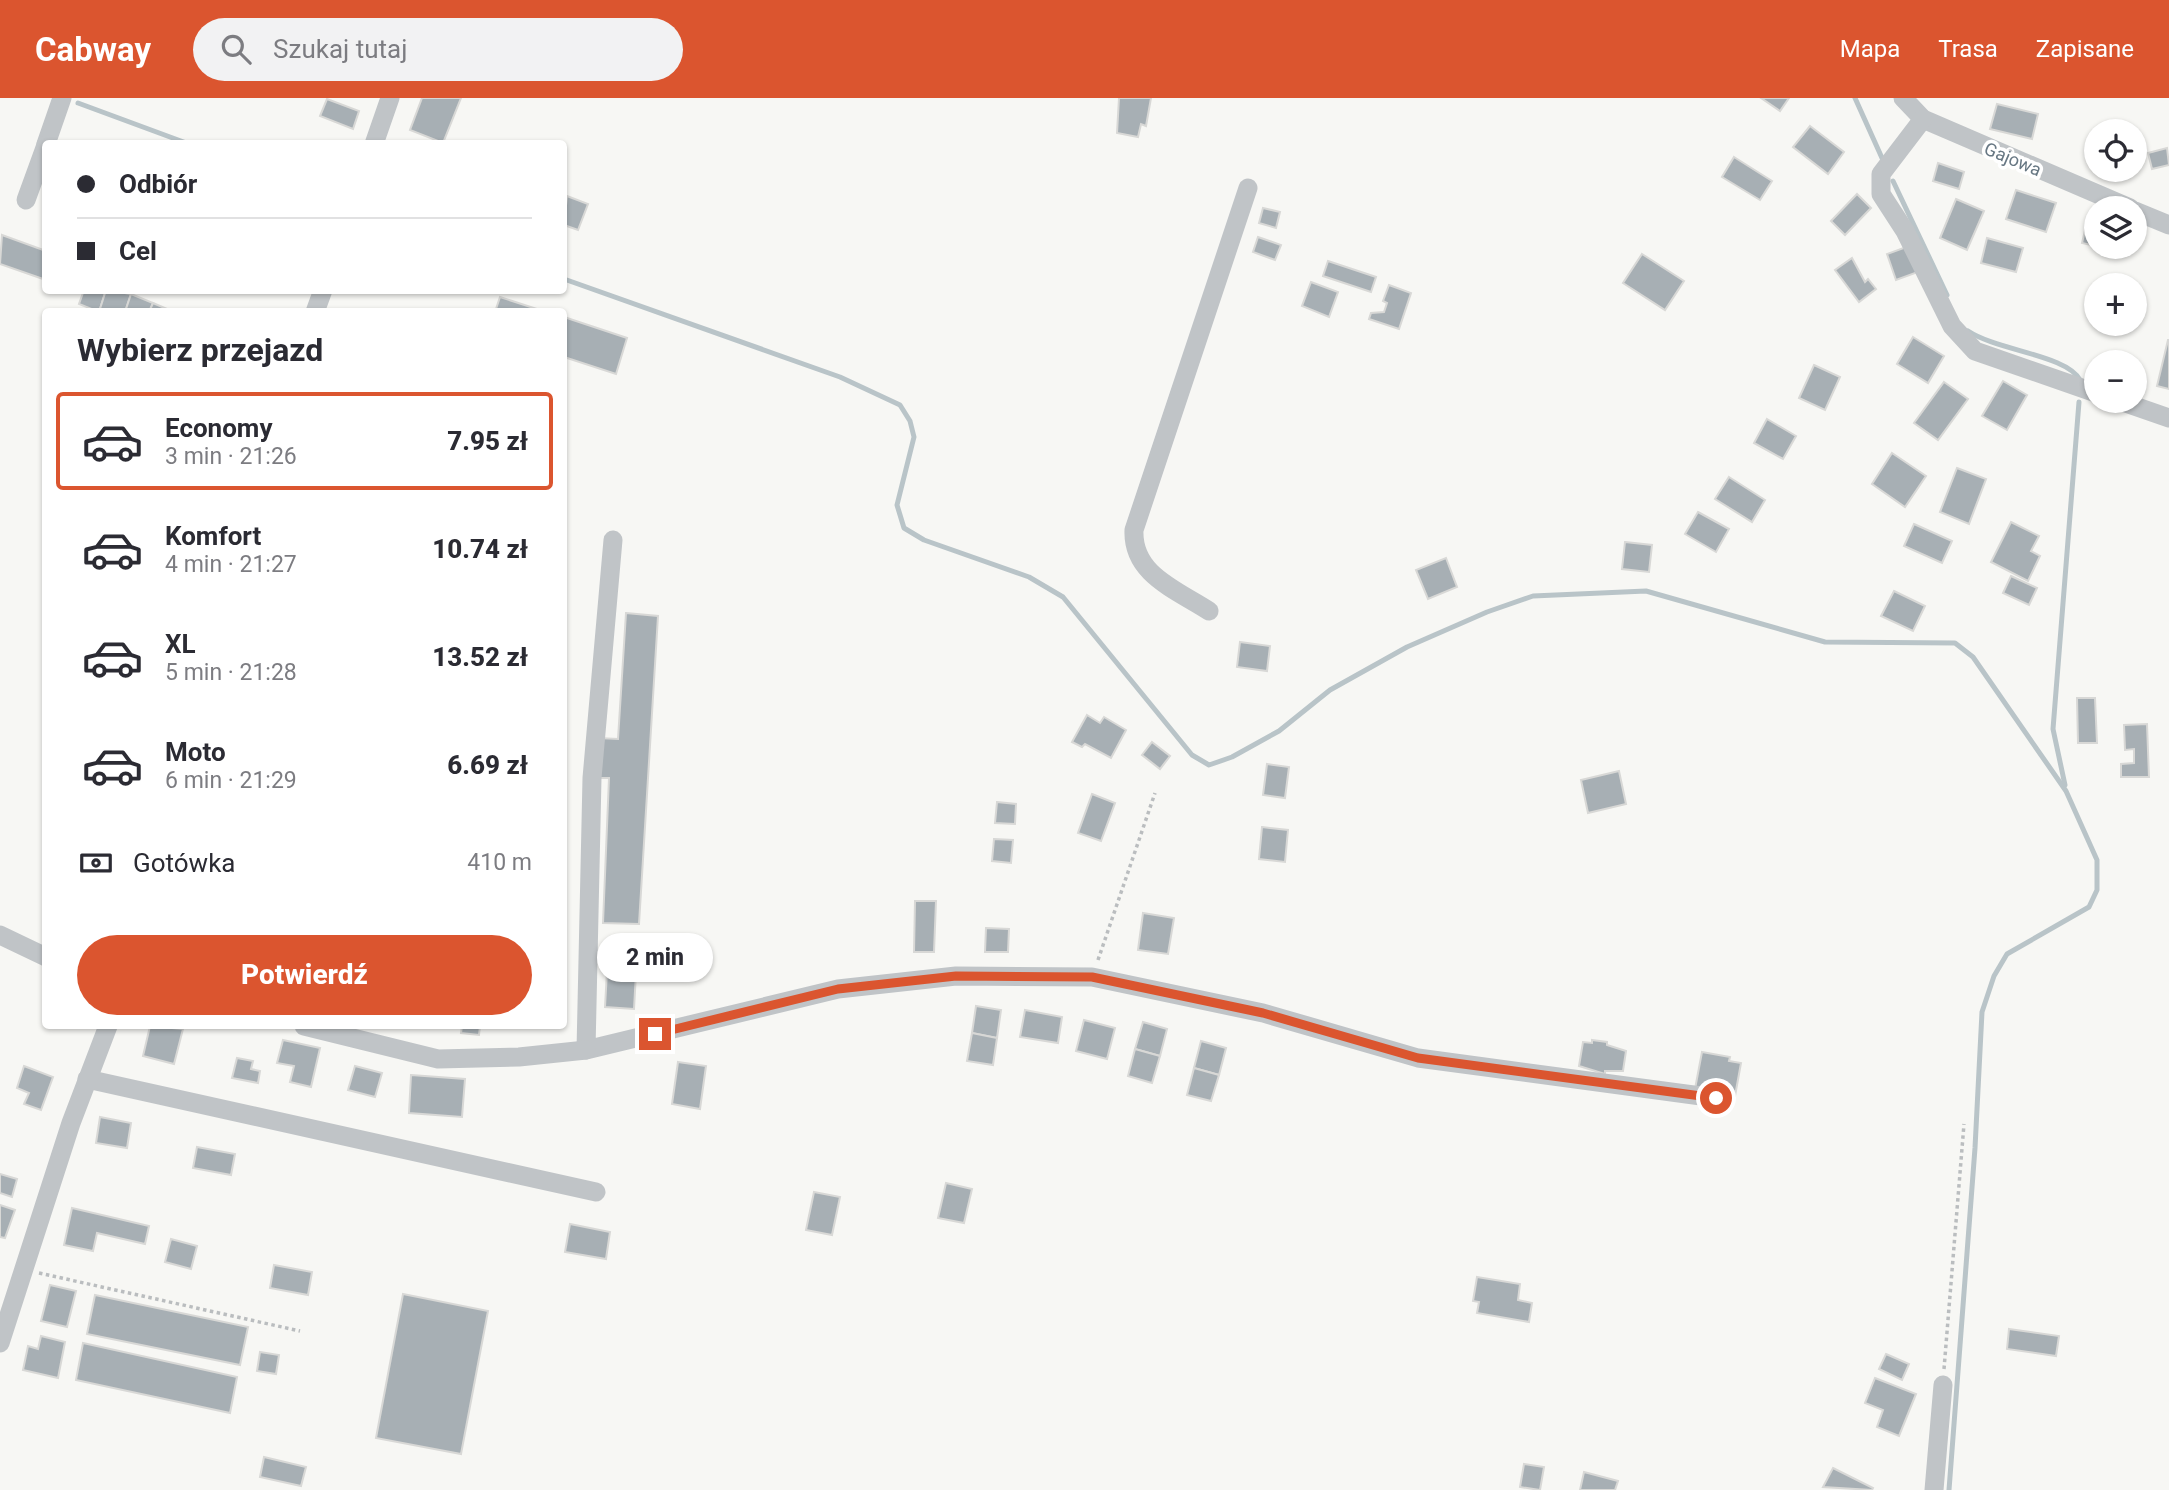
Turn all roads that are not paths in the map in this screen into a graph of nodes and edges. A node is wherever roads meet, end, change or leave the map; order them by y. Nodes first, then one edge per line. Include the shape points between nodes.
1 (62, 98) edge
2 (390, 98) edge
3 (1903, 98) edge
4 (1923, 120) junction
5 (47, 140) edge
6 (375, 140) edge
7 (42, 155) edge
8 (1248, 188) dead end
9 (2102, 196) edge
10 (26, 200) dead end
11 (2147, 216) edge
12 (2169, 225) edge
13 (2084, 389) edge
14 (2147, 410) edge
15 (2169, 418) edge
16 (613, 540) dead end
17 (1209, 611) dead end
18 (0, 935) edge
19 (42, 955) edge
20 (107, 1029) edge
21 (316, 1029) edge
22 (586, 1050) junction
23 (87, 1079) junction
24 (1716, 1098) dead end
25 (596, 1192) dead end
26 (0, 1343) edge
27 (1943, 1385) road end
28 (1934, 1490) edge

1 - 5 street
2 - 6 street
3 - 4 street, Gajowa
4 - 9 street, Gajowa
4 - 13 street via 1881,174 1881,194 1905,231 1952,326 1975,351
7 - 10 street
8 - 17 street via 1134,530 1133,547 1142,566
11 - 12 street
14 - 15 street
16 - 22 street via 592,778
18 - 19 street
20 - 23 street
21 - 22 street via 438,1059
22 - 24 street via 838,989 956,976 1092,977 1263,1013 1418,1058
23 - 25 street
23 - 26 street
27 - 28 street

